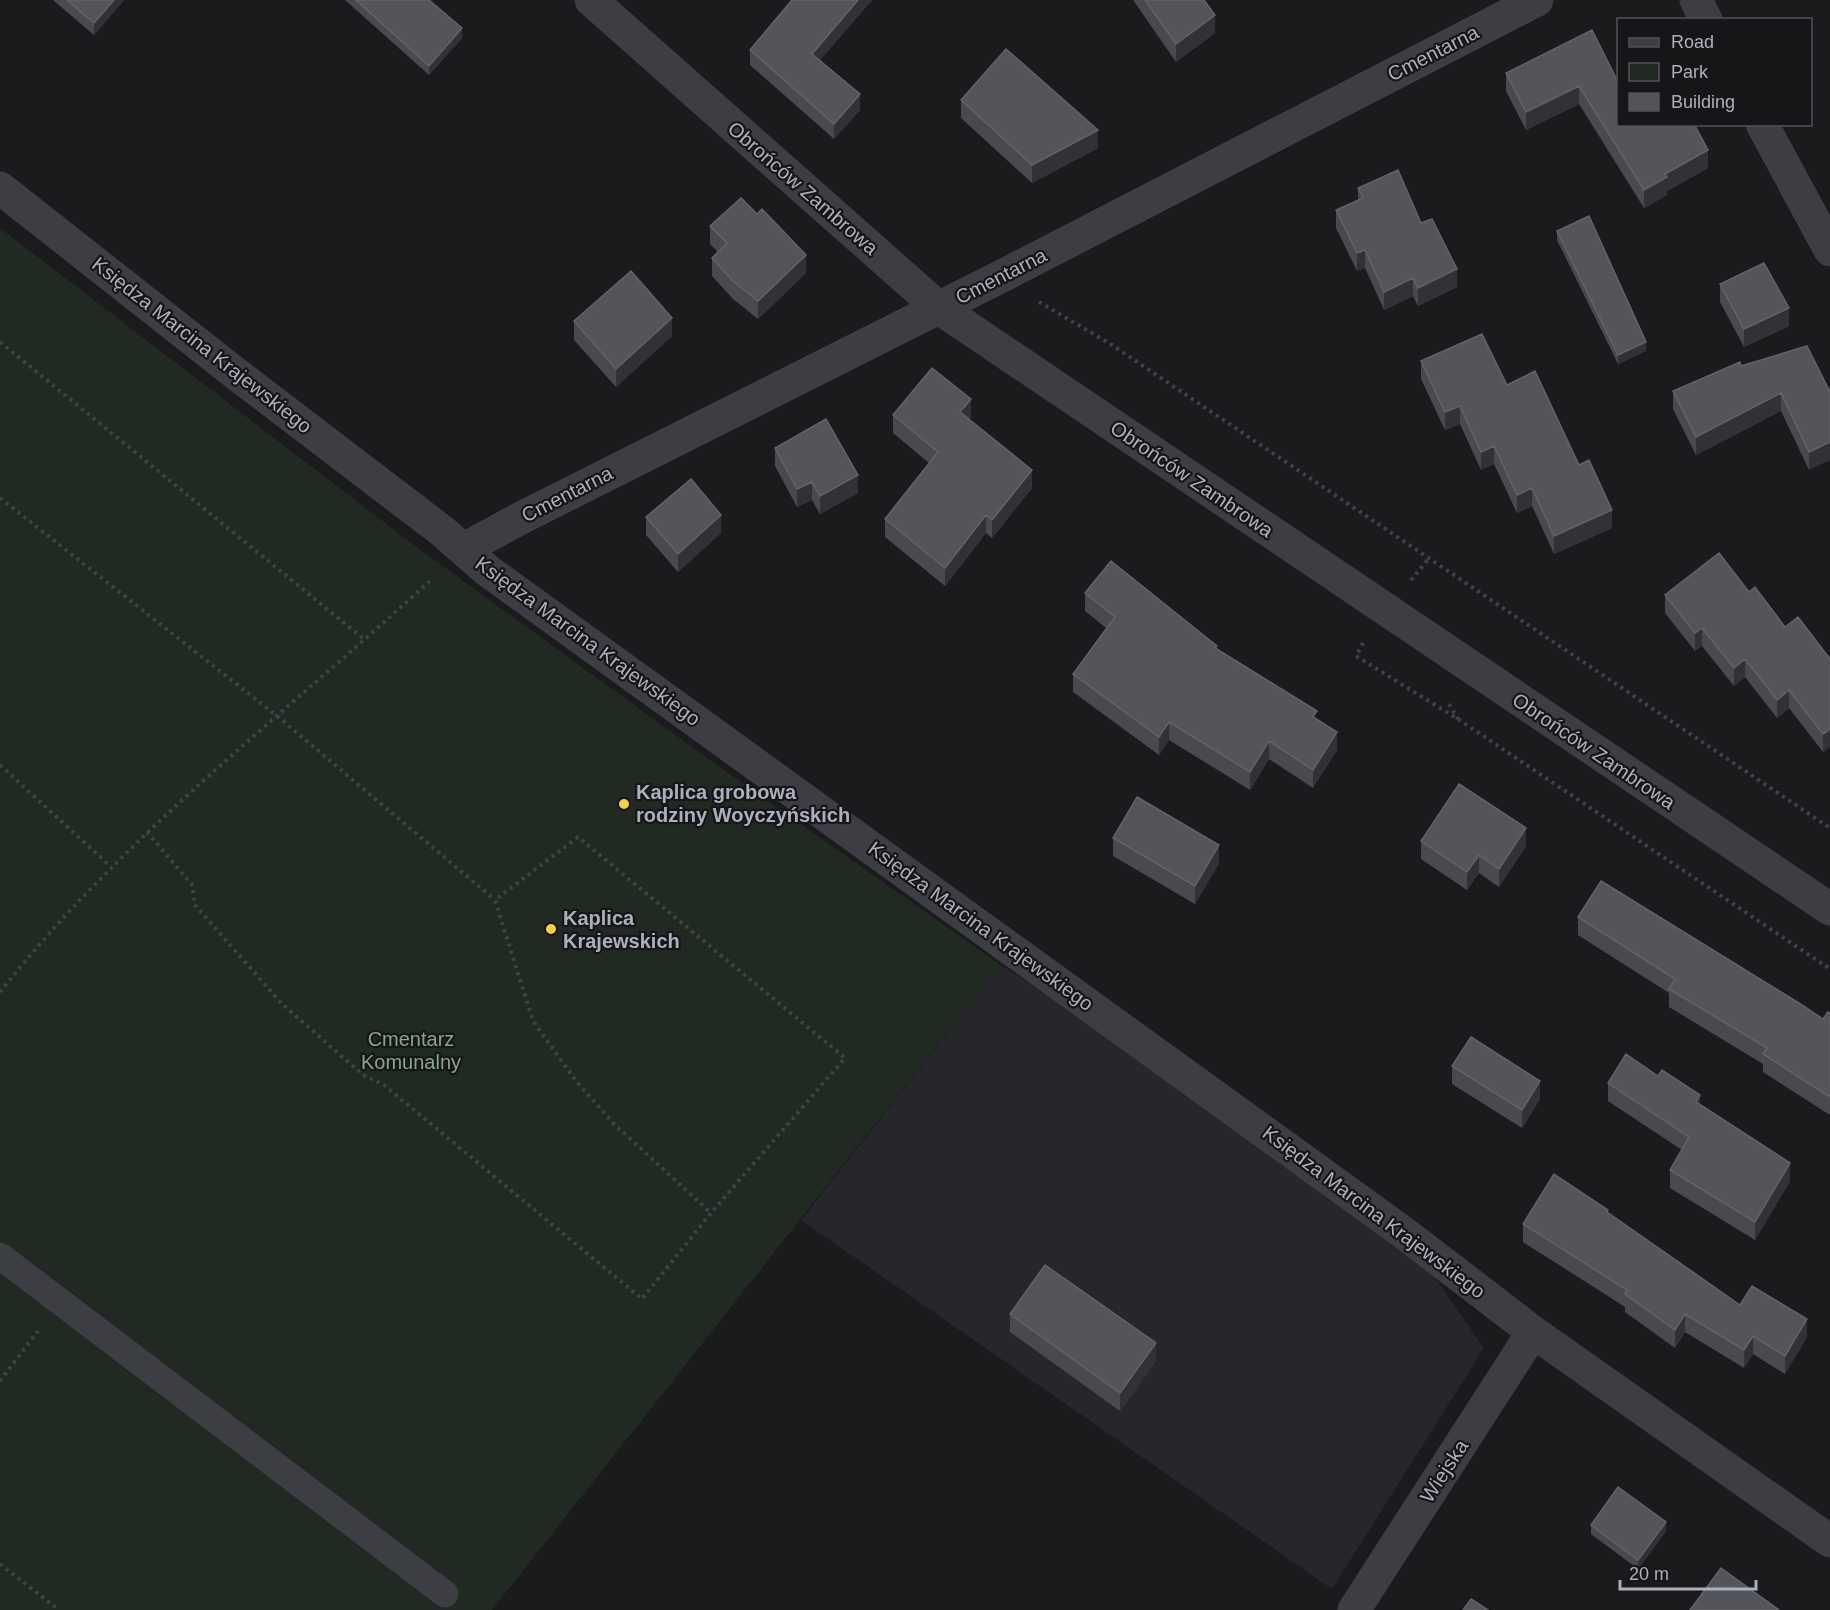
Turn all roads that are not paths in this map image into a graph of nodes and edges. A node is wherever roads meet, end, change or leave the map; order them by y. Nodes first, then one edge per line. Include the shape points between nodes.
1 (591, 0) edge
2 (1537, 0) edge
3 (1696, 0) edge
4 (1705, 18) edge
5 (1763, 126) edge
6 (0, 188) edge
7 (1830, 250) edge
8 (939, 308) junction
9 (464, 549) junction
10 (1830, 909) edge
11 (0, 1256) edge
12 (1533, 1332) junction
13 (1830, 1541) edge
14 (445, 1594) dead end
15 (1354, 1610) edge

1 - 8 street, Obrońców Zambrowa
2 - 8 street, Cmentarna
3 - 4 street
5 - 7 street
6 - 9 street, Księdza Marcina Krajewskiego
8 - 9 street, Cmentarna
8 - 10 street, Obrońców Zambrowa
9 - 12 street, Księdza Marcina Krajewskiego via 488,571 1404,1233
11 - 14 lane
12 - 13 street, Księdza Marcina Krajewskiego
12 - 15 street, Wiejska

